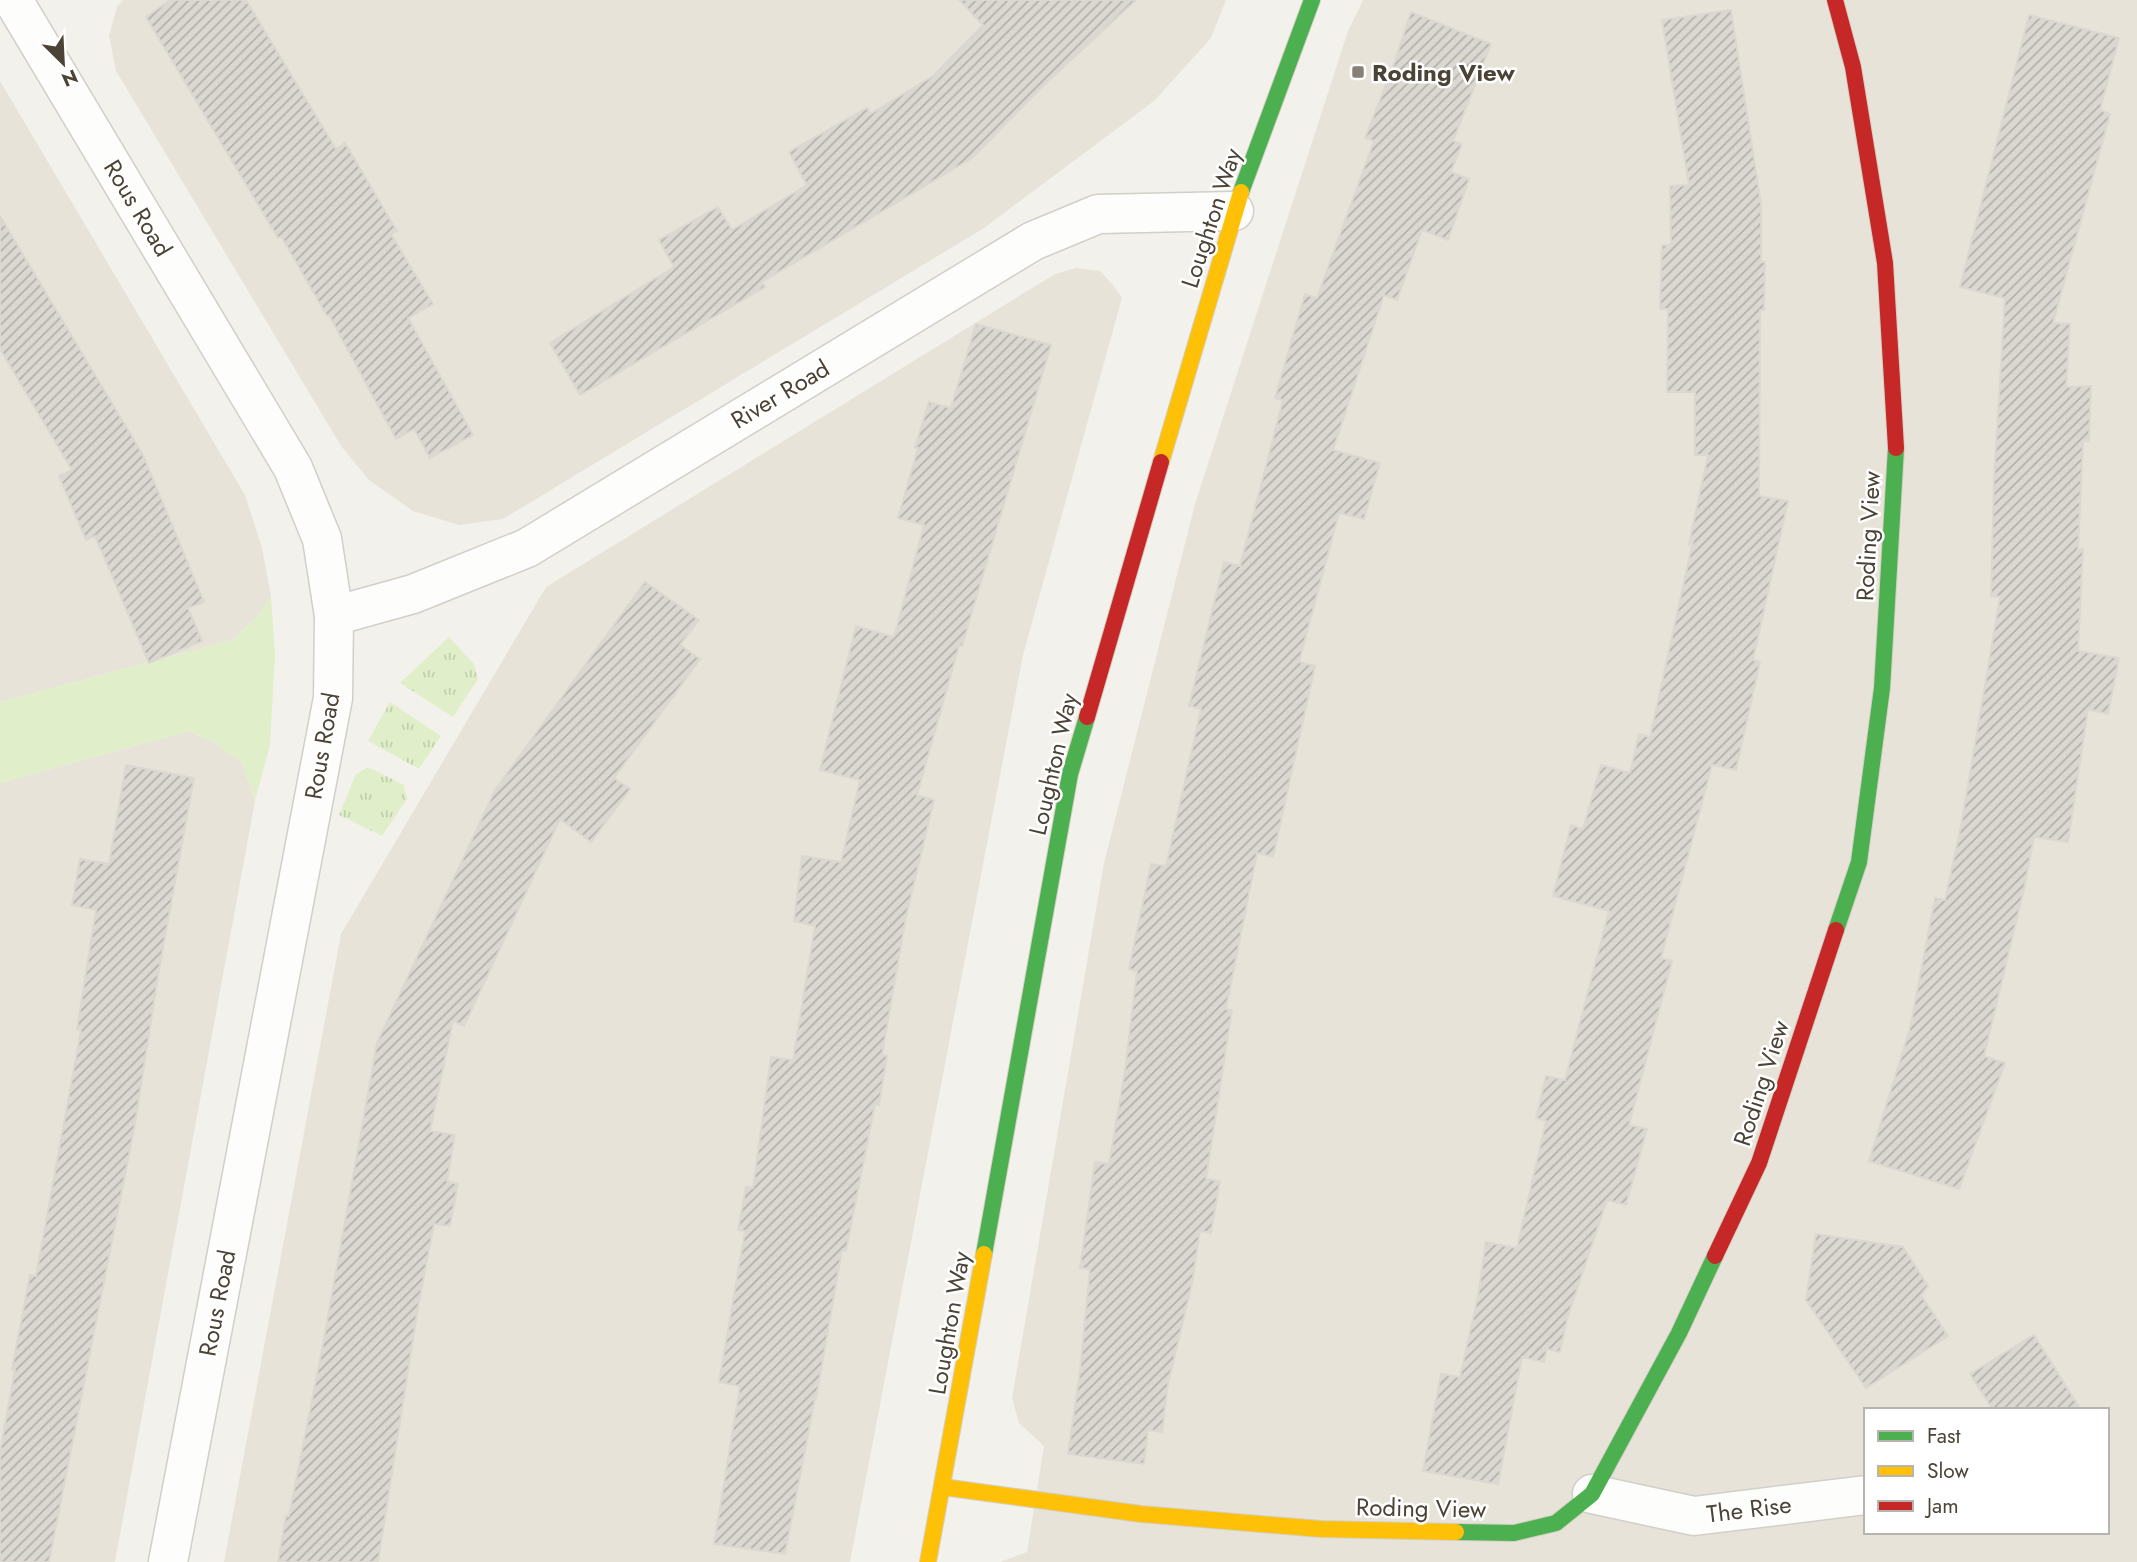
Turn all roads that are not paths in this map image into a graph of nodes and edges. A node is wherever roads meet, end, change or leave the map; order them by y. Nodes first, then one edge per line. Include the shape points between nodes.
1 (1312, 0) edge
2 (1835, 0) edge
3 (24, 4) edge
4 (1234, 211) junction
5 (334, 616) junction
6 (943, 1487) junction
7 (1592, 1494) junction
8 (1864, 1495) edge
9 (168, 1562) edge
10 (928, 1562) edge

1 - 4 street, Loughton Way
2 - 7 street, Roding View via 1853,67 1885,264 1896,444 1882,688 1859,862 1759,1163 1679,1334
3 - 5 street, Rous Road via 293,468 322,539
4 - 5 street, River Road via 1098,214 1033,241 527,548 413,594
4 - 6 street, Loughton Way via 1070,774
5 - 9 street, Rous Road via 332,698
6 - 7 street, Roding View via 1141,1514 1321,1529 1514,1533 1556,1522
6 - 10 street, Loughton Way
7 - 8 street, The Rise via 1694,1516

